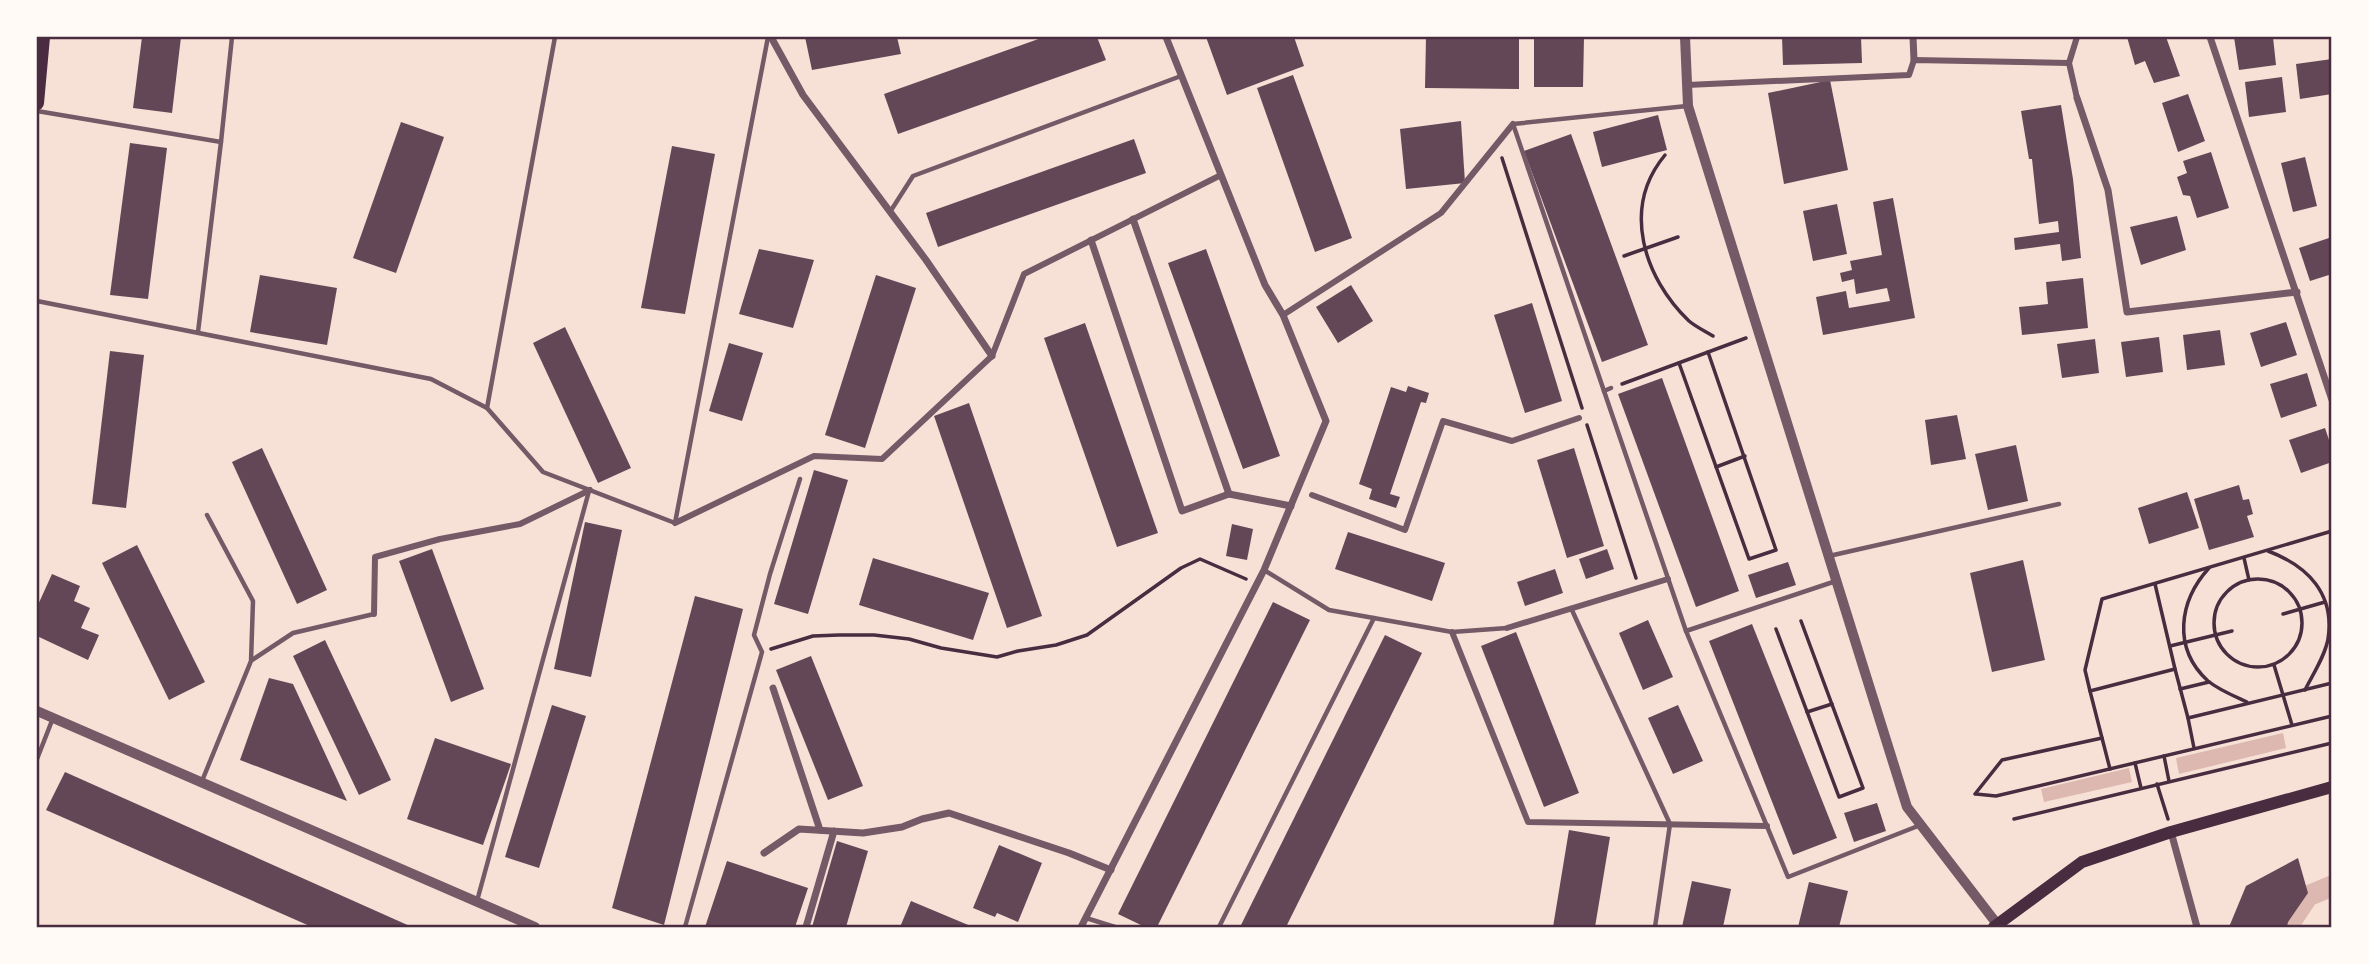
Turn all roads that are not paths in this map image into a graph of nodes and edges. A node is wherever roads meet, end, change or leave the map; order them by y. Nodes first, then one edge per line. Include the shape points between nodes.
1 (43, 37) edge
2 (232, 37) edge
3 (555, 37) edge
4 (770, 37) edge
5 (1166, 37) edge
6 (1685, 37) edge
7 (1913, 37) edge
8 (2077, 37) edge
9 (2210, 37) edge
10 (1914, 60) junction
11 (2070, 64) junction
12 (1181, 75) junction
13 (1688, 85) junction
14 (2077, 98) joint
15 (37, 103) edge
16 (1688, 106) junction
17 (37, 111) edge
18 (1513, 124) junction
19 (222, 142) junction
20 (1221, 175) junction
21 (890, 212) junction
22 (1133, 219) junction
23 (1091, 240) junction
24 (2297, 292) junction
25 (37, 301) edge
26 (1283, 315) junction
27 (198, 332) junction
28 (992, 356) junction
29 (1611, 388) dead end
30 (1604, 391) junction
31 (2332, 400) edge
32 (487, 408) junction
33 (1579, 418) dead end
34 (800, 479) dead end
35 (590, 490) junction
36 (1229, 494) junction
37 (1312, 495) dead end
38 (2059, 504) dead end
39 (1291, 506) junction
40 (207, 515) dead end
41 (675, 523) junction
42 (1829, 556) junction
43 (1264, 570) junction
44 (1668, 579) junction
45 (1836, 581) junction
46 (1571, 608) junction
47 (374, 614) joint
48 (1374, 618) junction
49 (1507, 628) joint
50 (1686, 631) junction
51 (1452, 632) junction
52 (251, 661) junction
53 (773, 688) dead end
54 (37, 710) edge
55 (53, 717) junction
56 (37, 759) edge
57 (202, 782) junction
58 (2332, 787) edge
59 (1670, 824) junction
60 (1921, 825) junction
61 (1767, 826) junction
62 (820, 830) junction
63 (834, 831) junction
64 (2171, 832) junction
65 (764, 853) dead end
66 (1111, 870) junction
67 (477, 902) junction
68 (1086, 918) junction
69 (1995, 926) edge
70 (535, 927) edge
71 (685, 927) edge
72 (806, 927) edge
73 (1081, 927) edge
74 (1115, 927) edge
75 (1219, 927) edge
76 (1655, 927) edge
77 (2197, 927) edge

1 - 15 main road
2 - 19 lane
3 - 32 lane
4 - 21 street via 803,95
4 - 41 lane
5 - 12 street
6 - 13 street
7 - 10 street
8 - 11 street
9 - 24 street
10 - 11 street
10 - 13 street via 1909,75
11 - 14 street
12 - 20 street
12 - 21 lane via 913,176
13 - 16 street
14 - 24 street via 2108,190 2127,312
16 - 18 lane
16 - 42 street
17 - 19 lane
18 - 26 street via 1441,212
18 - 30 lane
19 - 27 lane
20 - 22 street
20 - 26 street via 1265,285
21 - 28 street
22 - 23 street
22 - 36 street
23 - 28 street via 1024,274
23 - 36 street via 1182,511
24 - 31 street
25 - 27 lane
26 - 39 street via 1326,421
27 - 32 lane via 432,379
28 - 41 street via 882,459 814,456
29 - 30 lane
30 - 44 lane
32 - 35 lane via 543,472
33 - 37 street via 1512,441 1443,422 1405,530
34 - 71 lane via 769,574 754,635 762,652
35 - 41 lane
35 - 47 street via 520,524 375,557
35 - 67 lane
36 - 39 street
38 - 42 lane
39 - 43 street
40 - 52 lane via 253,601
42 - 45 street
43 - 48 lane via 1329,610
43 - 66 street
44 - 46 street
44 - 50 lane
45 - 50 lane
45 - 60 street via 1907,807
46 - 49 street
46 - 59 lane
47 - 52 lane via 293,633
48 - 51 lane
48 - 75 lane
49 - 51 lane
50 - 61 lane
51 - 59 street via 1528,822
52 - 57 lane
53 - 62 street
54 - 55 street
55 - 56 lane
55 - 57 street
57 - 67 street
58 - 64 main road
59 - 61 street
59 - 76 lane
60 - 61 lane via 1788,877
60 - 69 street
62 - 63 street
62 - 65 street via 799,829
63 - 66 street via 863,833 902,827 949,813
63 - 72 street
64 - 69 main road via 2082,862
64 - 77 street
66 - 68 street
67 - 70 street
68 - 73 street
68 - 74 lane

